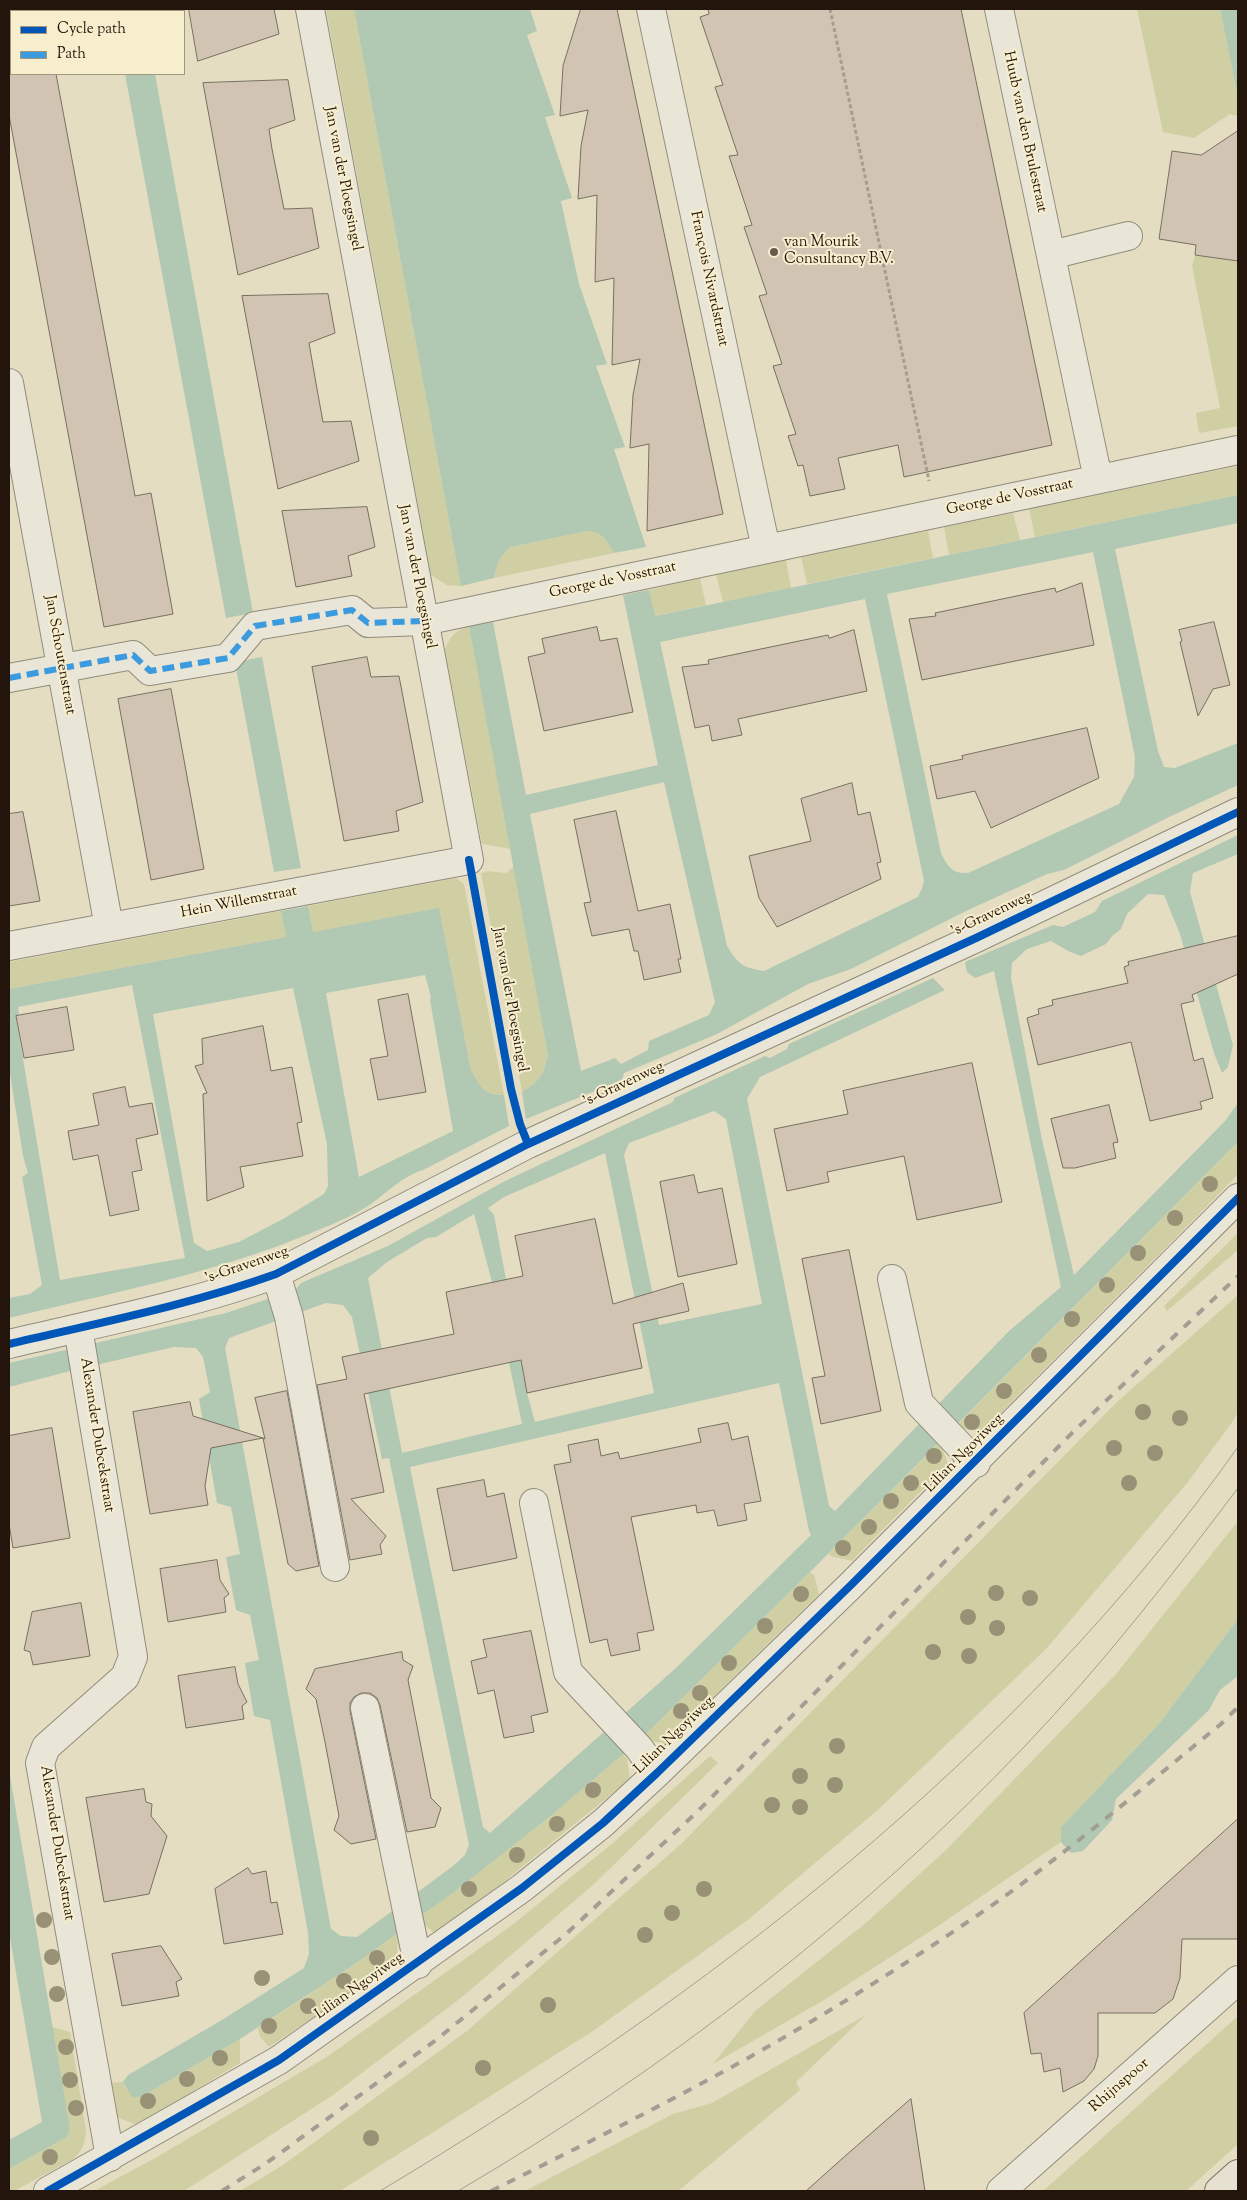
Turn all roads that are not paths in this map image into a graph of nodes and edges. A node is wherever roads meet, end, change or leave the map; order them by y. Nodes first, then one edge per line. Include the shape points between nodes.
1 (310, 9) edge
2 (651, 9) edge
3 (998, 9) edge
4 (1128, 236) dead end
5 (1051, 255) junction
6 (9, 383) edge
7 (1238, 450) edge
8 (1098, 479) junction
9 (766, 549) junction
10 (424, 621) junction
11 (62, 668) junction
12 (9, 678) edge
13 (1238, 812) edge
14 (470, 860) joint
15 (109, 927) junction
16 (9, 946) edge
17 (1238, 1198) edge
18 (892, 1279) dead end
19 (283, 1295) junction
20 (79, 1334) junction
21 (9, 1344) edge
22 (967, 1453) junction
23 (534, 1503) dead end
24 (335, 1567) dead end
25 (365, 1708) dead end
26 (658, 1773) junction
27 (418, 1964) junction
28 (1238, 1980) edge
29 (110, 2158) junction
30 (1238, 2174) edge
31 (48, 2191) edge
32 (1001, 2191) edge
33 (1220, 2191) edge

1 - 10 street, Jan van der Ploegsingel
2 - 9 street, François Nivardstraat
3 - 5 street, Huub van den Brulestraat
4 - 5 street
5 - 8 street, Huub van den Brulestraat
6 - 11 street, Jan Schoutenstraat
7 - 8 street, George de Vosstraat
8 - 9 street, George de Vosstraat
9 - 10 street, George de Vosstraat
10 - 11 street, George de Vosstraat via 368,623 352,610 255,626 228,658 150,671 133,655
10 - 14 street, Jan van der Ploegsingel
11 - 12 street, George de Vosstraat
11 - 15 street, Jan Schoutenstraat
13 - 19 street, 's-Gravenweg via 976,938 528,1144
14 - 15 street, Hein Willemstraat
15 - 16 street, Hein Willemstraat
17 - 22 street, Lilian Ngoyiweg via 1154,1281
18 - 22 street, Lilian Ngoyiweg via 919,1404
19 - 20 street, 's-Gravenweg via 208,1295
19 - 24 street
20 - 21 street, 's-Gravenweg
20 - 29 street, Alexander Dubcekstraat via 133,1657 125,1677 46,1747 40,1763
22 - 26 street, Lilian Ngoyiweg
23 - 26 street, Lilian Ngoyiweg via 568,1672
25 - 27 street, Lilian Ngoyiweg
26 - 27 street, Lilian Ngoyiweg via 564,1855
27 - 29 street, Lilian Ngoyiweg via 279,2060
28 - 32 street, Rhijnspoor
29 - 31 street, Lilian Ngoyiweg
30 - 33 highway

